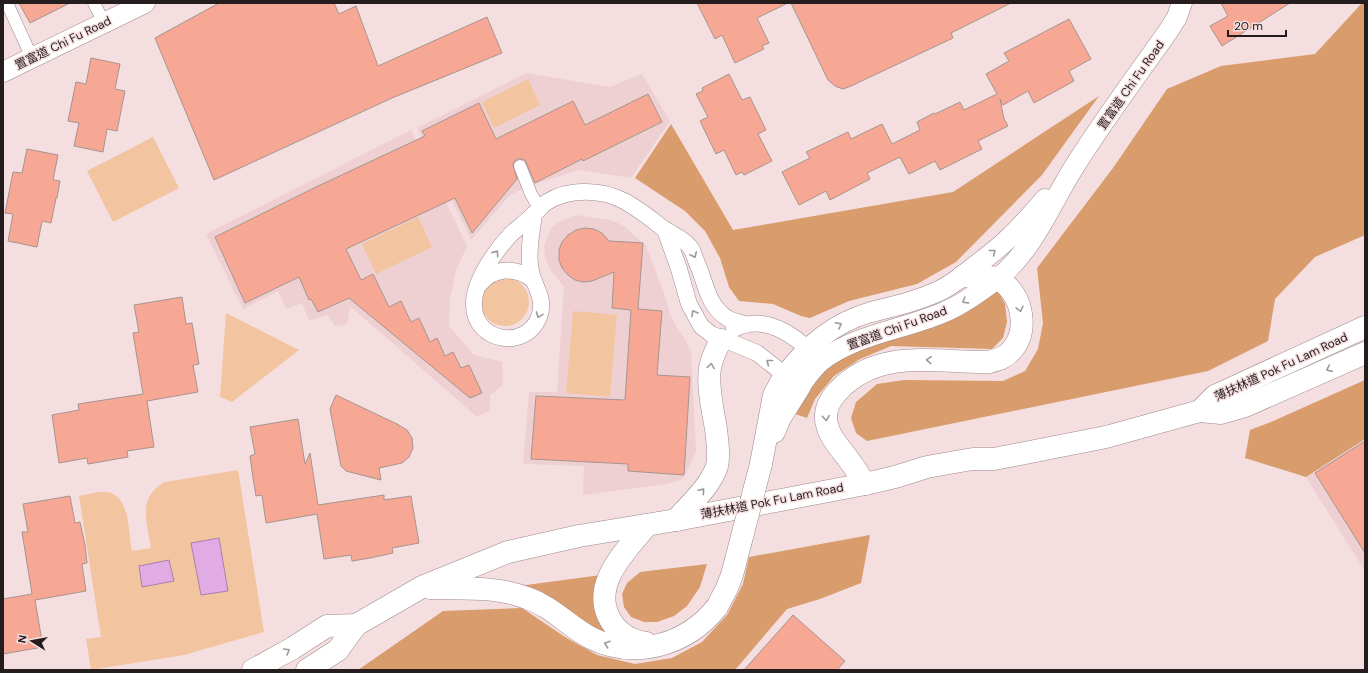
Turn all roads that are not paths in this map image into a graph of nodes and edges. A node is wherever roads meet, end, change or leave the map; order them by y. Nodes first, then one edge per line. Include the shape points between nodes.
1 (7, 3) edge
2 (94, 3) edge
3 (145, 3) edge
4 (1182, 3) edge
5 (104, 22) junction
6 (32, 58) junction
7 (3, 72) edge
8 (1076, 165) junction
9 (520, 166) dead end
10 (537, 211) junction
11 (665, 230) junction
12 (963, 276) junction
13 (997, 278) junction
14 (532, 279) junction
15 (478, 288) junction
16 (744, 324) junction
17 (1365, 327) edge
18 (722, 340) junction
19 (1365, 353) edge
20 (814, 355) junction
21 (792, 381) junction
22 (1200, 411) junction
23 (865, 484) junction
24 (676, 520) junction
25 (647, 524) junction
26 (422, 587) junction
27 (356, 625) junction
28 (660, 645) junction
29 (253, 670) edge
30 (307, 670) edge

1 - 6 street
2 - 5 street
3 - 5 street, 置富道 Chi Fu Road
4 - 8 street, 置富道 Chi Fu Road via 1169,30
5 - 6 street, 置富道 Chi Fu Road
6 - 7 street, 置富道 Chi Fu Road
12 -> 8 street, 置富道 Chi Fu Road via 1010,238
8 - 13 street, 置富道 Chi Fu Road via 1020,255 1007,271
9 - 10 street
10 - 11 street via 546,202 558,197 592,192 625,201
10 - 14 street via 529,257
15 -> 10 street via 496,253
11 -> 16 street via 681,238 690,247 709,298 716,309 728,319
18 -> 11 street via 701,326 695,316
12 - 13 main road
20 -> 12 street, 置富道 Chi Fu Road via 836,326 854,318 924,298
13 -> 20 street, 置富道 Chi Fu Road via 952,309 866,338 838,351
13 -> 23 main road via 1012,292 1021,313 1020,336 1016,345 1005,356 989,362 922,359 886,363 850,380 829,403 826,411 828,429 838,448 846,455
14 - 15 street via 519,272 495,272 484,278
14 -> 15 street via 541,296 539,318 525,334 514,338 493,335 477,320 474,299
16 - 18 street via 730,331
16 - 20 street via 757,323 787,332
17 - 22 main road, 薄扶林道 Pok Fu Lam Road via 1215,396
21 -> 18 street via 756,353
24 -> 18 main road via 708,483 717,466 718,444 710,369 712,358
19 -> 22 main road, 薄扶林道 Pok Fu Lam Road via 1245,406 1221,413
20 - 21 street, 置富道 Chi Fu Road
21 - 28 main road, bridge via 774,395 761,464 727,588 717,607 705,620 690,632
22 - 23 main road, 薄扶林道 Pok Fu Lam Road via 1106,437 994,459 973,459 927,467
23 - 24 main road, 薄扶林道 Pok Fu Lam Road
24 - 25 main road, 薄扶林道 Pok Fu Lam Road
25 - 26 main road, 薄扶林道 Pok Fu Lam Road via 508,552
25 - 28 main road via 611,572 605,590 604,604 609,619 620,632 637,641
26 - 27 main road, 薄扶林道 Pok Fu Lam Road
28 -> 26 main road via 629,649 602,643 581,632 545,606 519,595 493,590
29 -> 27 main road, 薄扶林道 Pok Fu Lam Road via 327,626
27 - 30 main road, 薄扶林道 Pok Fu Lam Road via 338,650

